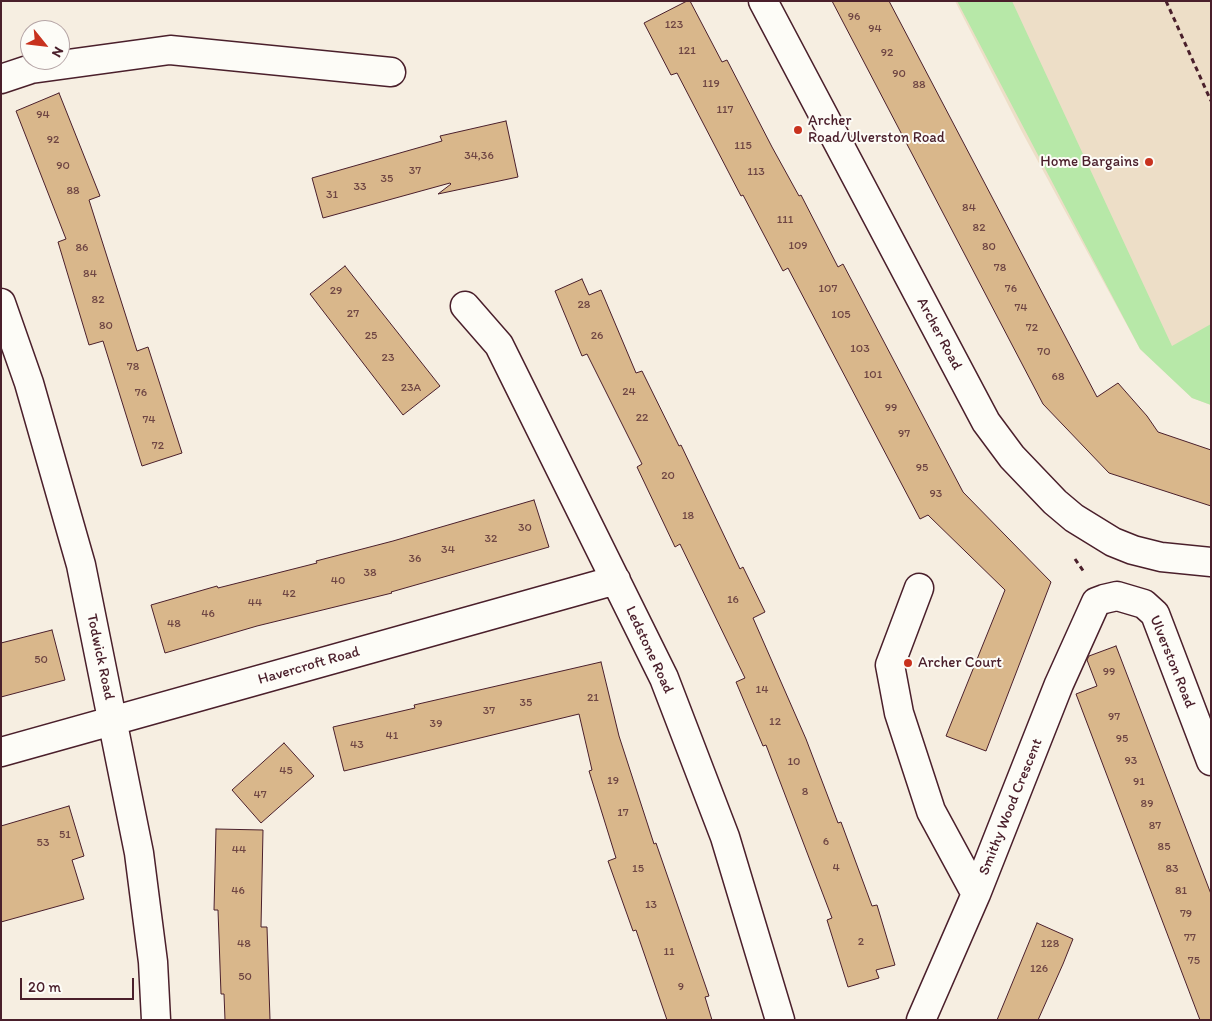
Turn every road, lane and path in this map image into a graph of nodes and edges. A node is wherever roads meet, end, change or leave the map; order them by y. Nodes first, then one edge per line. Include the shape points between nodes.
1 (764, 1) edge
2 (1166, 1) edge
3 (391, 72) dead end
4 (1, 79) edge
5 (1211, 101) edge
6 (1, 303) edge
7 (465, 306) dead end
8 (1211, 562) edge
9 (616, 580) junction
10 (919, 588) dead end
11 (1104, 598) joint
12 (113, 722) junction
13 (1, 752) edge
14 (1211, 761) edge
15 (976, 894) junction
16 (156, 1020) edge
17 (780, 1020) edge
18 (921, 1020) edge

1 - 8 street, Archer Road via 986,422 1012,457 1074,518 1113,542 1161,557
2 - 5 path
3 - 4 street via 170,50 31,69
6 - 12 street, Todwick Road via 29,383 80,565
7 - 9 street, Ledstone Road via 499,345
9 - 12 street, Havercroft Road
9 - 17 street, Ledstone Road via 664,678 725,837
10 - 15 street via 890,665 899,713 931,811
11 - 14 street, Ulverston Road via 1117,596 1139,602 1157,618
11 - 15 street, Smithy Wood Crescent via 1094,604 1087,619
12 - 13 street, Havercroft Road
12 - 16 street, Todwick Road via 139,853 153,962
15 - 18 street, Smithy Wood Crescent

